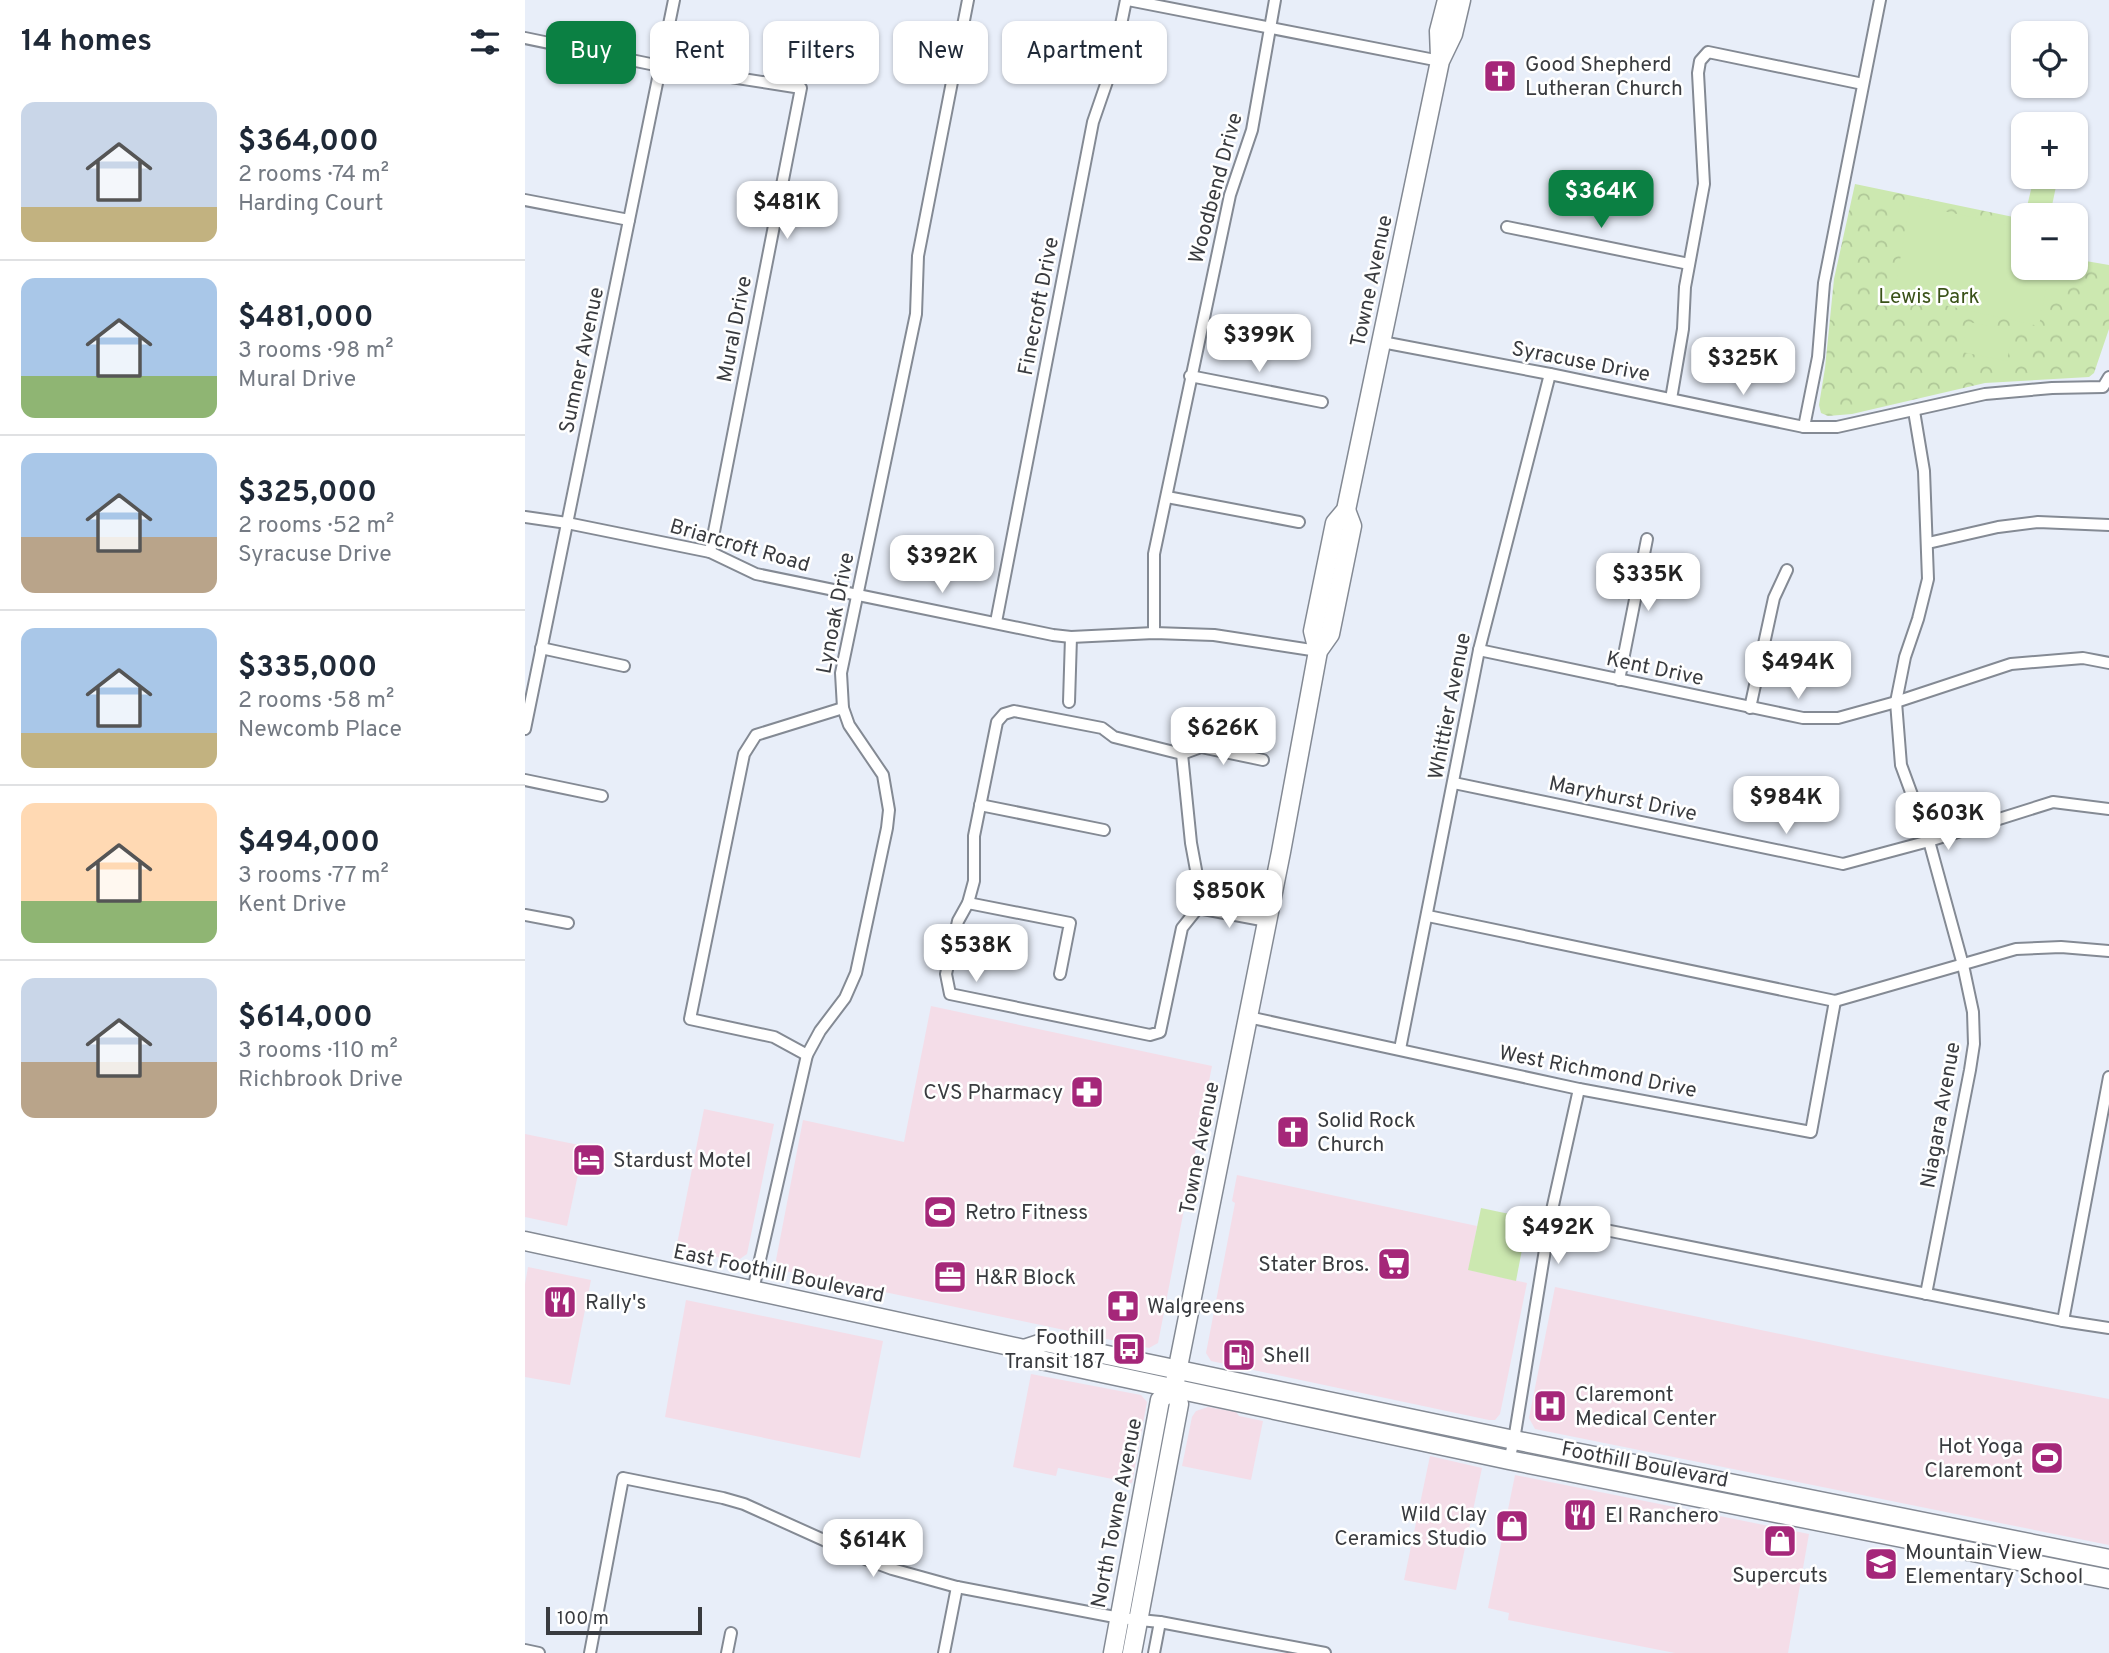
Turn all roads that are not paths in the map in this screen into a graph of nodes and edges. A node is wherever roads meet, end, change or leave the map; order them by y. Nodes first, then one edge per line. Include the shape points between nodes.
1 (674, 0) edge
2 (968, 0) edge
3 (1127, 0) edge
4 (1275, 0) edge
5 (1447, 0) edge
6 (1461, 0) edge
7 (1880, 0) edge
8 (670, 21) edge
9 (1271, 28) junction
10 (525, 38) edge
11 (1440, 61) junction
12 (650, 64) edge
13 (749, 80) edge
14 (656, 84) edge
15 (1863, 84) junction
16 (525, 200) edge
17 (629, 220) junction
18 (1507, 227) dead end
19 (1689, 264) junction
20 (1382, 342) junction
21 (1550, 374) junction
22 (1190, 376) junction
23 (2106, 382) edge
24 (1671, 398) junction
25 (1322, 402) dead end
26 (1914, 411) junction
27 (1804, 426) junction
28 (1167, 496) junction
29 (525, 517) edge
30 (1299, 522) dead end
31 (567, 523) junction
32 (2109, 525) edge
33 (1647, 539) dead end
34 (1928, 543) junction
35 (710, 552) junction
36 (1787, 570) dead end
37 (857, 594) junction
38 (996, 622) junction
39 (1154, 633) junction
40 (1071, 637) junction
41 (541, 648) junction
42 (1479, 650) junction
43 (1318, 651) junction
44 (2109, 663) edge
45 (624, 666) dead end
46 (530, 677) edge
47 (1619, 680) junction
48 (1069, 702) dead end
49 (1896, 702) junction
50 (843, 708) junction
51 (1751, 709) junction
52 (525, 729) edge
53 (1182, 754) junction
54 (1263, 760) dead end
55 (525, 780) edge
56 (1454, 783) junction
57 (602, 796) dead end
58 (980, 805) junction
59 (2109, 809) edge
60 (1104, 830) dead end
61 (1929, 841) junction
62 (1200, 902) junction
63 (968, 903) junction
64 (525, 915) edge
65 (1268, 915) junction
66 (1428, 916) junction
67 (568, 923) dead end
68 (2109, 951) edge
69 (1963, 965) junction
70 (1061, 974) dead end
71 (1835, 1001) junction
72 (1248, 1017) junction
73 (1400, 1049) junction
74 (807, 1055) junction
75 (2109, 1077) edge
76 (1579, 1088) junction
77 (1550, 1219) junction
78 (525, 1241) edge
79 (753, 1290) junction
80 (1926, 1294) junction
81 (2063, 1321) junction
82 (2109, 1328) edge
83 (1176, 1378) junction
84 (1514, 1440) junction
85 (1509, 1460) junction
86 (2109, 1559) edge
87 (2109, 1579) edge
88 (957, 1587) junction
89 (1129, 1619) junction
90 (1160, 1622) junction
91 (731, 1633) dead end
92 (525, 1650) edge
93 (1303, 1651) edge
94 (539, 1653) edge
95 (590, 1653) edge
96 (727, 1653) edge
97 (944, 1653) edge
98 (1113, 1653) edge
99 (1132, 1653) edge
100 (1154, 1653) edge
101 (1325, 1653) edge

1 - 8 street, Sumner Avenue
2 - 37 street, Lynoak Drive via 918,256 916,314
3 - 9 street
3 - 38 street, Finecroft Drive via 1113,64 1093,122
4 - 9 street, Woodbend Drive
5 - 11 main road, Towne Avenue via 1439,31
6 - 11 main road, Towne Avenue via 1453,34
7 - 15 street
9 - 11 street
9 - 22 street, Woodbend Drive via 1252,130 1230,195
10 - 12 street
11 - 20 main road, Towne Avenue
13 - 35 street, Mural Drive via 801,88
14 - 17 street, Sumner Avenue
15 - 19 street via 1709,52 1700,61 1704,184
15 - 27 street via 1824,283 1818,357
16 - 17 street
17 - 31 street, Sumner Avenue
18 - 19 street
19 - 24 street
20 - 21 street, Syracuse Drive
20 - 43 main road, Towne Avenue via 1346,510 1352,526 1330,634
21 - 24 street, Syracuse Drive
21 - 42 street, Whittier Avenue
22 - 25 street
22 - 28 street, Woodbend Drive
23 - 26 street, Syracuse Drive via 1985,394
24 - 27 street, Syracuse Drive
26 - 27 street, Syracuse Drive via 1837,427
26 - 34 street, Niagara Avenue via 1924,471
28 - 30 street
28 - 39 street, Woodbend Drive via 1154,554
29 - 31 street, Briarcroft Road
31 - 35 street, Briarcroft Road
31 - 41 street, Sumner Avenue
32 - 34 street via 2038,522
33 - 47 street
34 - 49 street, Niagara Avenue via 1919,620
35 - 37 street, Briarcroft Road via 756,573
36 - 51 street via 1774,598
37 - 38 street, Briarcroft Road
37 - 50 street, Lynoak Drive via 841,673
38 - 40 street, Briarcroft Road
39 - 40 street, Briarcroft Road
39 - 43 street, Briarcroft Road via 1233,636
40 - 48 street
41 - 45 street
41 - 46 street, Sumner Avenue
42 - 47 street, Kent Drive
42 - 56 street, Whittier Avenue
43 - 65 main road, Towne Avenue
44 - 49 street, Kent Drive via 2084,658 2011,664
46 - 52 street, Sumner Avenue
47 - 51 street, Kent Drive
49 - 51 street, Kent Drive via 1838,718 1803,718
49 - 61 street, Niagara Avenue via 1901,765
50 - 74 street, Lynoak Drive via 856,738 883,775 889,810 856,973
50 - 74 street via 756,735 744,754 689,1018 774,1037
53 - 54 street via 1201,747
53 - 58 street via 1114,737 1102,728 1014,711 997,722
53 - 62 street
55 - 57 street
56 - 61 street, Maryhurst Drive via 1843,864
56 - 66 street, Whittier Avenue
58 - 60 street
58 - 63 street
59 - 61 street, Maryhurst Drive via 2053,802
61 - 69 street, Niagara Avenue
62 - 63 street via 1182,928 1160,1032 1150,1035 950,994 946,974 958,921
62 - 65 street
63 - 70 street via 1070,923
64 - 67 street
65 - 72 main road, Towne Avenue
66 - 71 street
66 - 73 street, Whittier Avenue
68 - 69 street via 2016,949
69 - 71 street
69 - 80 street, Niagara Avenue via 1974,1044
71 - 76 street, West Richmond Drive via 1811,1132
72 - 73 street, West Richmond Drive
72 - 83 main road, Towne Avenue
73 - 76 street, West Richmond Drive
74 - 79 street, Lynoak Drive
75 - 81 street
76 - 77 street
77 - 80 street
77 - 84 street
78 - 79 main road, East Foothill Boulevard
79 - 83 main road, East Foothill Boulevard via 1024,1349 1045,1342
80 - 81 street
81 - 82 street
83 - 84 main road, Foothill Boulevard
83 - 85 main road, Foothill Boulevard
83 - 89 main road, Towne Avenue via 1179,1404
84 - 85 street
84 - 86 main road, Foothill Boulevard
85 - 87 main road, Foothill Boulevard
88 - 89 street
88 - 95 street via 880,1565 744,1504 623,1478
88 - 97 street
89 - 90 street
89 - 98 main road, North Towne Avenue
89 - 99 main road, Towne Avenue
90 - 93 street
90 - 100 street
91 - 96 street
92 - 94 street
93 - 101 street

